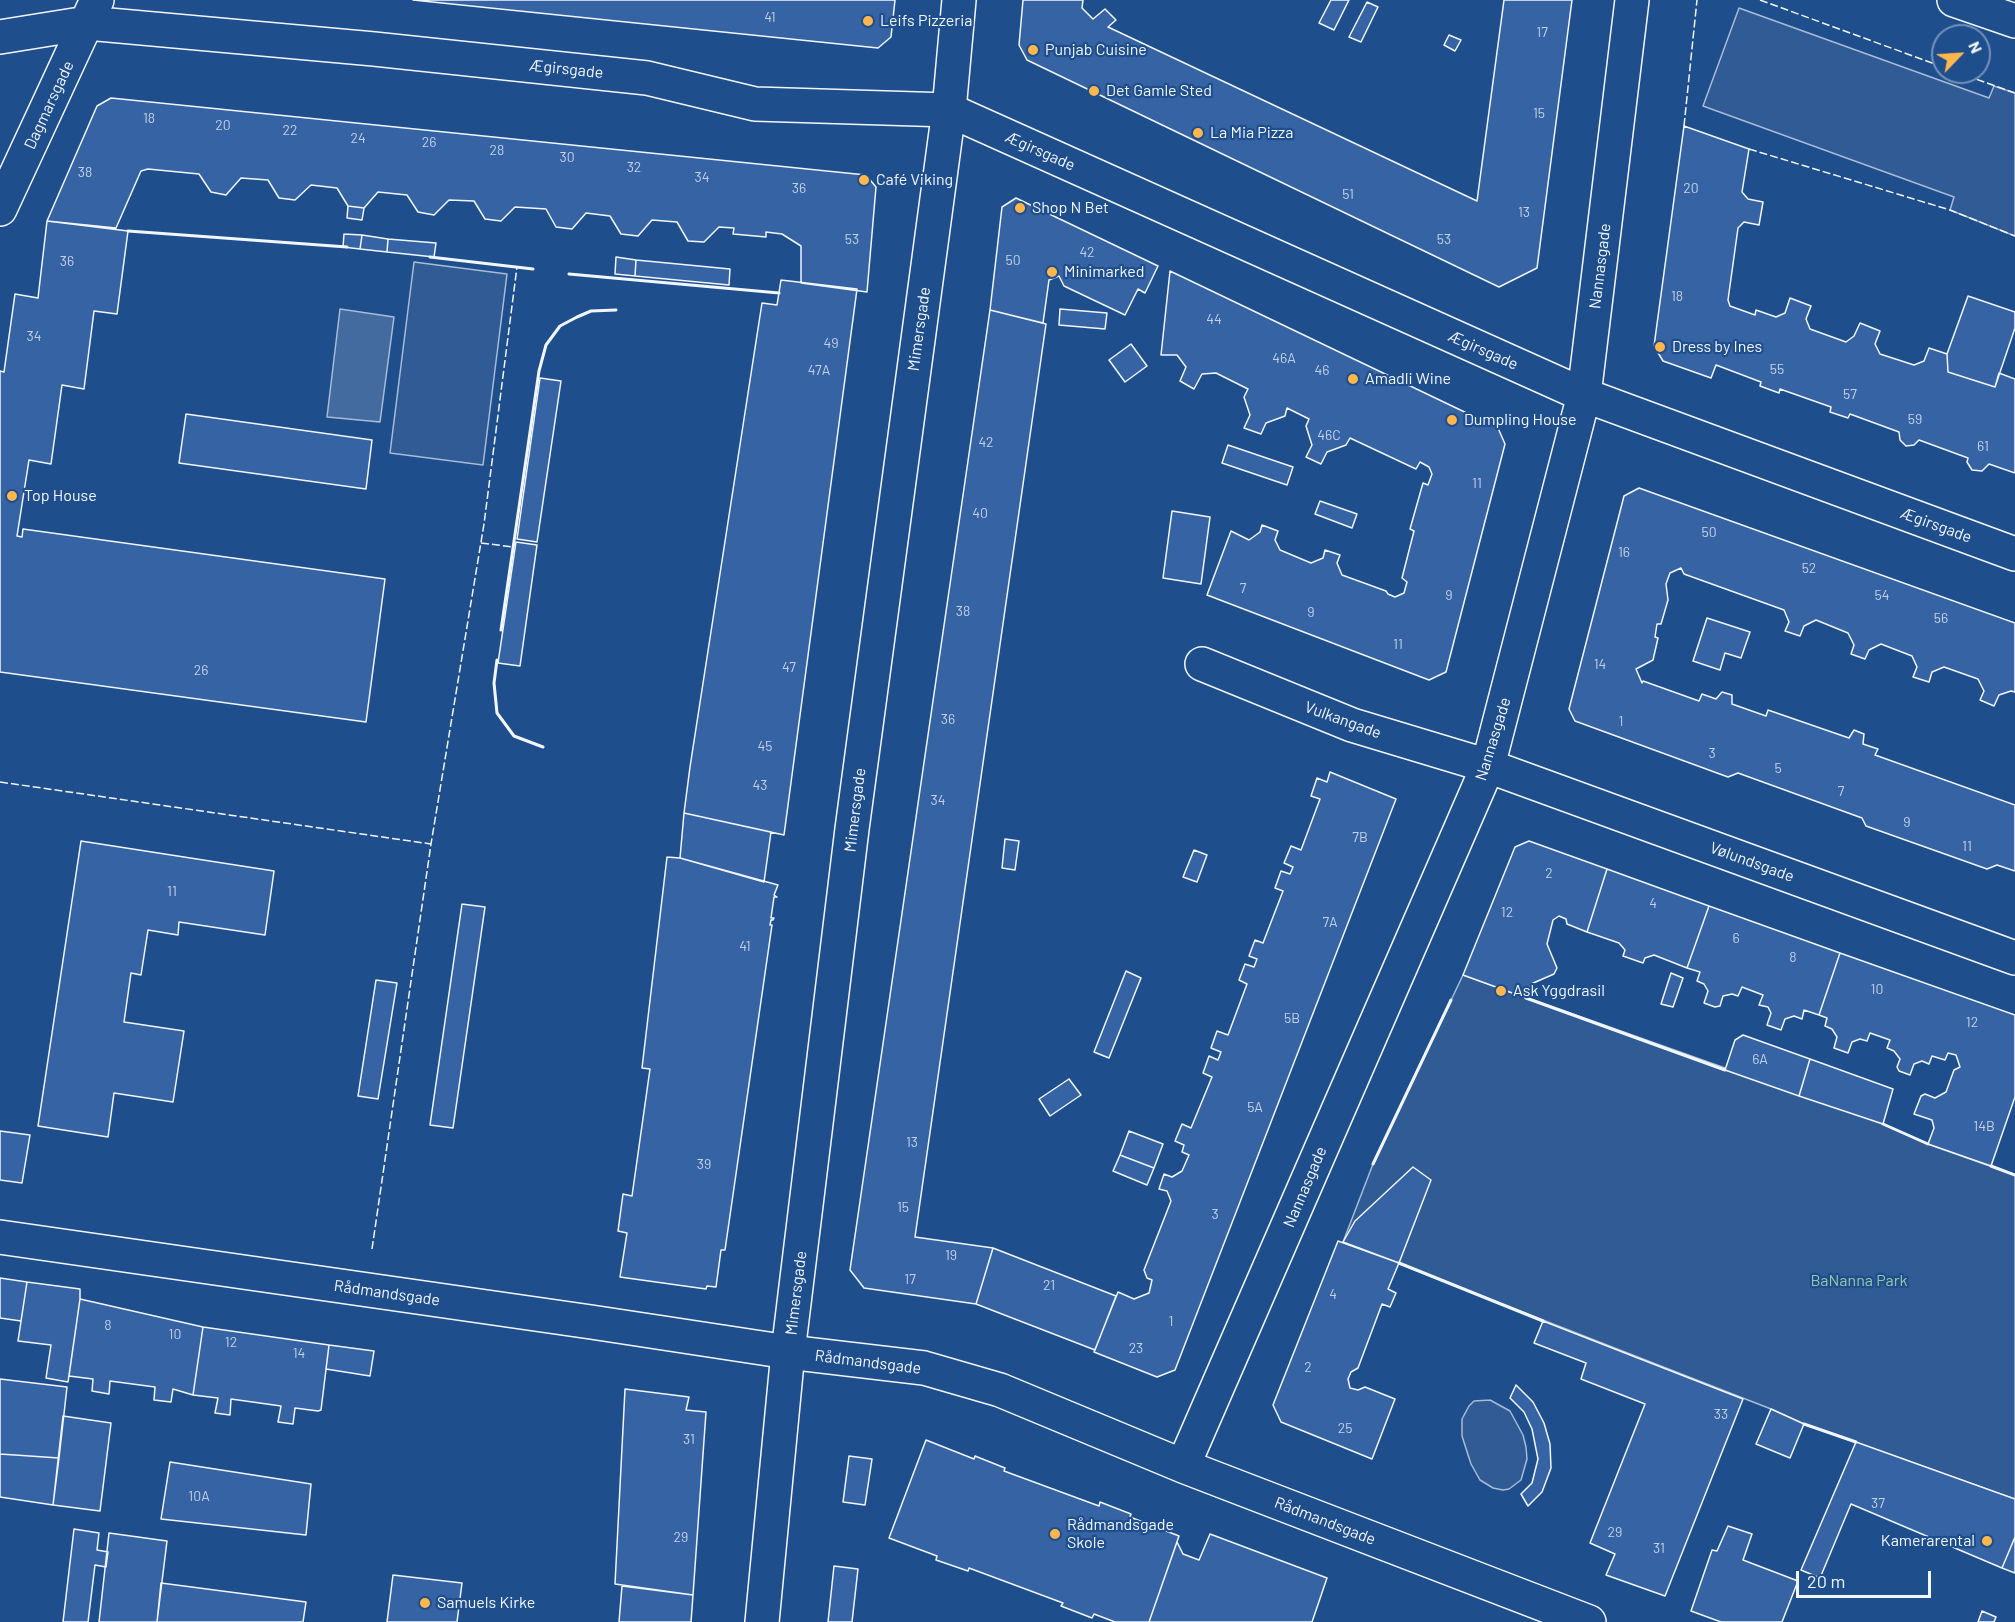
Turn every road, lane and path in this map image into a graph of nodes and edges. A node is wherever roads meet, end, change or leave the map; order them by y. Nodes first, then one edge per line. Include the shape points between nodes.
1 (959, 0) edge
2 (1632, 0) edge
3 (1954, 0) edge
4 (92, 11) edge
5 (2015, 21) edge
6 (0, 37) edge
7 (949, 110) junction
8 (0, 209) edge
9 (1584, 396) junction
10 (2015, 554) edge
11 (1202, 664) dead end
12 (1488, 766) junction
13 (2015, 958) edge
14 (0, 1237) edge
15 (788, 1352) junction
16 (1183, 1466) junction
17 (762, 1622) edge
18 (1589, 1622) edge

1 - 7 street, Mimersgade
2 - 9 street, Nannasgade
3 - 5 street
4 - 6 street, Ægirsgade
4 - 7 street, Ægirsgade via 362,48 647,78 754,104
4 - 8 street, Dagmarsgade
7 - 9 street, Ægirsgade
7 - 15 street, Mimersgade via 852,829
9 - 10 street, Ægirsgade
9 - 12 street, Nannasgade
11 - 12 street, Vulkangade via 1352,725
12 - 13 street, Vølundsgade
12 - 16 street, Nannasgade
14 - 15 street, Rådmandsgade
15 - 16 street, Rådmandsgade via 924,1368 1000,1390
15 - 17 street, Mimersgade
16 - 18 street, Rådmandsgade

